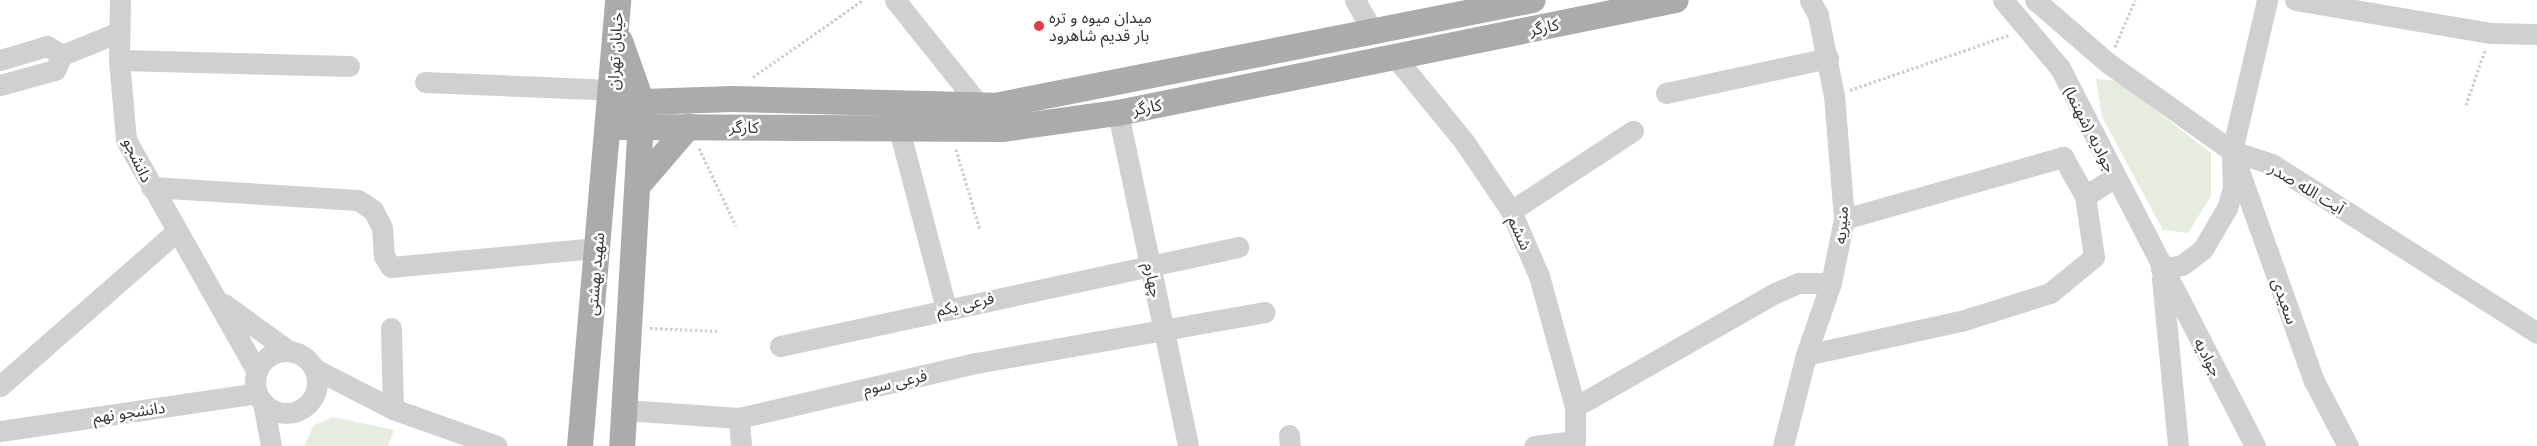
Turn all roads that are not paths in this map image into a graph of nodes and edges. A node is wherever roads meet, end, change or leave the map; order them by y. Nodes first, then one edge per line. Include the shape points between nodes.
1 (120, 0) edge
2 (618, 0) edge
3 (895, 0) edge
4 (1355, 0) edge
5 (1533, 0) edge
6 (1676, 0) edge
7 (1810, 0) edge
8 (2002, 0) edge
9 (2034, 0) edge
10 (2268, 0) edge
11 (2295, 0) edge
12 (616, 30) junction
13 (120, 32) junction
14 (1373, 32) junction
15 (2537, 34) edge
16 (62, 55) junction
17 (1396, 57) junction
18 (1828, 58) junction
19 (0, 60) edge
20 (119, 60) junction
21 (348, 66) dead end
22 (425, 82) dead end
23 (0, 85) edge
24 (1666, 92) dead end
25 (980, 106) junction
26 (611, 107) junction
27 (1118, 113) junction
28 (642, 114) junction
29 (689, 126) junction
30 (899, 129) junction
31 (1633, 131) dead end
32 (2232, 151) junction
33 (2115, 178) junction
34 (640, 183) junction
35 (151, 187) junction
36 (2085, 196) junction
37 (1511, 211) junction
38 (1844, 220) junction
39 (176, 232) junction
40 (1238, 247) dead end
41 (597, 248) junction
42 (1150, 263) junction
43 (2161, 268) junction
44 (1832, 283) junction
45 (220, 301) junction
46 (946, 308) junction
47 (1265, 312) dead end
48 (391, 328) dead end
49 (1164, 331) junction
50 (2537, 333) edge
51 (780, 346) dead end
52 (289, 351) junction
53 (1806, 355) junction
54 (315, 369) junction
55 (0, 386) edge
56 (259, 389) junction
57 (313, 396) junction
58 (365, 397) junction
59 (1575, 407) junction
60 (393, 409) junction
61 (625, 410) junction
62 (292, 412) junction
63 (739, 418) junction
64 (0, 431) edge
65 (461, 441) edge
66 (271, 446) edge
67 (277, 446) edge
68 (497, 446) edge
69 (580, 446) edge
70 (622, 446) edge
71 (741, 446) edge
72 (1188, 446) edge
73 (1534, 446) edge
74 (1783, 446) edge
75 (2178, 446) edge
76 (2255, 446) edge
77 (2348, 446) edge

1 - 13 street, دانشجو
2 - 12 main road, خیابان تهران
3 - 25 street
4 - 14 street
5 - 14 main road, کارگر
6 - 17 main road, کارگر
7 - 18 street, منیریه
8 - 33 street, جوادیه (شهنما) via 2060,68
9 - 32 street, آیت الله صدر via 2108,63
10 - 32 street
11 - 15 street via 2491,32
12 - 26 main road, خیابان تهران
12 - 28 main road
13 - 16 street
13 - 20 street, دانشجو
14 - 25 main road, کارگر
16 - 19 street via 46,46
16 - 23 street via 55,70
17 - 27 main road, کارگر
17 - 37 street, ششم via 1463,140
18 - 24 street
18 - 38 street, منیریه
20 - 21 street
20 - 35 street, دانشجو via 126,140
22 - 26 street
25 - 28 main road, کارگر via 722,100
26 - 28 main road, کارگر
26 - 41 main road, شهید بهشتی
27 - 30 main road, کارگر via 950,131
27 - 42 street, چهارم
28 - 29 main road, کارگر
28 - 34 main road
29 - 30 main road, کارگر
29 - 34 main road
30 - 46 street
31 - 37 street
32 - 43 street via 2233,188 2228,208 2203,249 2182,265
32 - 50 street, آیت الله صدر via 2272,164
32 - 77 street, سعیدی via 2314,381
33 - 36 street
33 - 43 street, جوادیه (شهنما)
34 - 61 main road
35 - 39 street, دانشجو
35 - 41 street via 358,200 372,210 382,228 384,256 391,267
36 - 38 street via 2063,157
36 - 53 street via 2094,257 2050,293 1961,321
37 - 59 street, ششم via 1539,276
38 - 44 street, منیریه
39 - 45 street, دانشجو
39 - 55 street
40 - 42 street, فرعی یکم
41 - 69 main road, شهید بهشتی
42 - 46 street, فرعی یکم
42 - 49 street, چهارم
43 - 75 street
43 - 76 street, جوادیه
44 - 53 street, منیریه
44 - 59 street via 1799,283 1774,293
45 - 52 street, دانشجو
45 - 56 street, دانشجو
46 - 51 street, فرعی یکم
47 - 49 street, فرعی سوم
48 - 60 street
49 - 63 street, فرعی سوم via 976,363
49 - 72 street, چهارم
52 - 54 street via 307,359
52 - 56 street via 267,358
53 - 74 street, منیریه
54 - 57 street
54 - 58 street
56 - 62 street via 272,410
56 - 64 street, دانشجو نهم
56 - 66 street, دانشجو
57 - 58 street
57 - 62 street
58 - 60 street
59 - 73 street, ششم via 1575,441
60 - 65 street
61 - 63 street, فرعی سوم
61 - 70 main road
62 - 67 street
63 - 71 street
65 - 68 street

